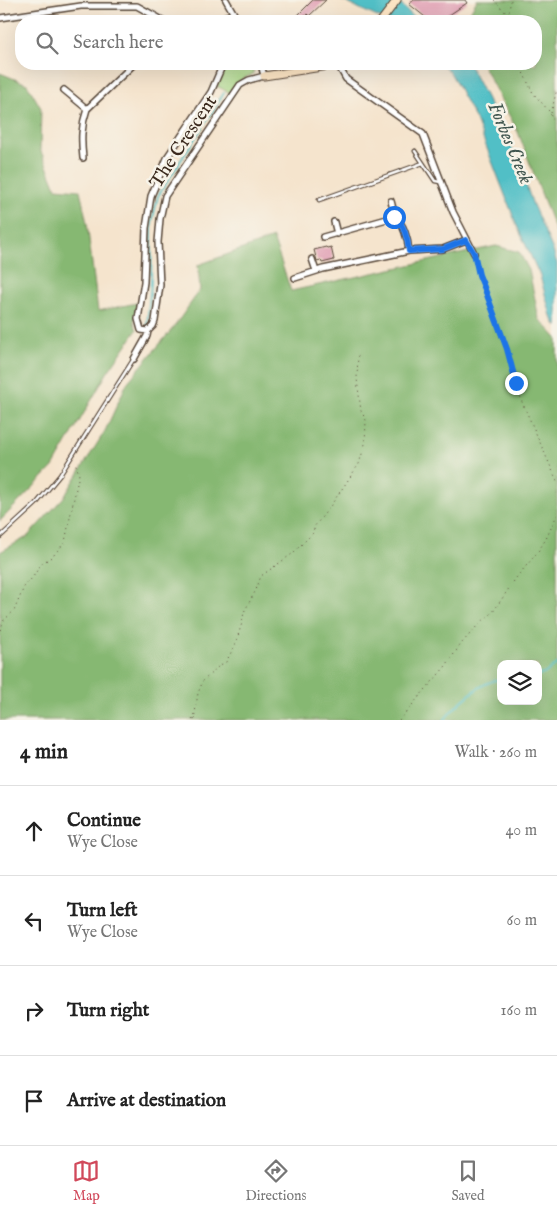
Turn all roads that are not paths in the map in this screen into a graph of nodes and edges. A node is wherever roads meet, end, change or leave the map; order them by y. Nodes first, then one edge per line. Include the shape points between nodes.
1 (226, 0) edge
2 (397, 0) edge
3 (233, 14) joint
4 (20, 15) edge
5 (153, 15) edge
6 (230, 15) edge
7 (385, 15) edge
8 (15, 16) edge
9 (0, 18) edge
10 (128, 70) edge
11 (220, 70) edge
12 (262, 70) edge
13 (302, 70) edge
14 (342, 70) edge
15 (264, 76) junction
16 (64, 90) dead end
17 (87, 109) junction
18 (415, 151) dead end
19 (83, 158) dead end
20 (423, 163) junction
21 (442, 182) junction
22 (319, 200) dead end
23 (391, 202) dead end
24 (394, 217) junction
25 (334, 222) dead end
26 (337, 234) junction
27 (323, 237) dead end
28 (466, 240) junction
29 (409, 251) junction
30 (474, 253) road end
31 (312, 259) dead end
32 (316, 271) junction
33 (295, 278) dead end
34 (148, 331) junction
35 (134, 358) joint
36 (0, 537) edge

1 - 3 street
2 - 7 street
3 - 6 street
4 - 5 street via 81,6 137,6
8 - 9 street
10 - 17 street
11 - 34 street, The Crescent via 211,92 168,156 150,196 138,319 141,330
12 - 15 street
13 - 15 street
14 - 21 street via 346,79 423,134
15 - 34 street, The Crescent via 240,85 165,196 158,242 160,285 155,321
16 - 17 street
17 - 19 street via 81,135
18 - 20 lane
20 - 21 lane via 436,182
20 - 22 lane
21 - 28 street
23 - 24 street
24 - 26 street
24 - 29 street via 399,220 407,238
25 - 26 street
26 - 27 street
28 - 29 street via 443,249
28 - 30 street
29 - 32 street
31 - 32 street
32 - 33 street
34 - 35 street, The Crescent
35 - 36 lane via 60,475 36,504

